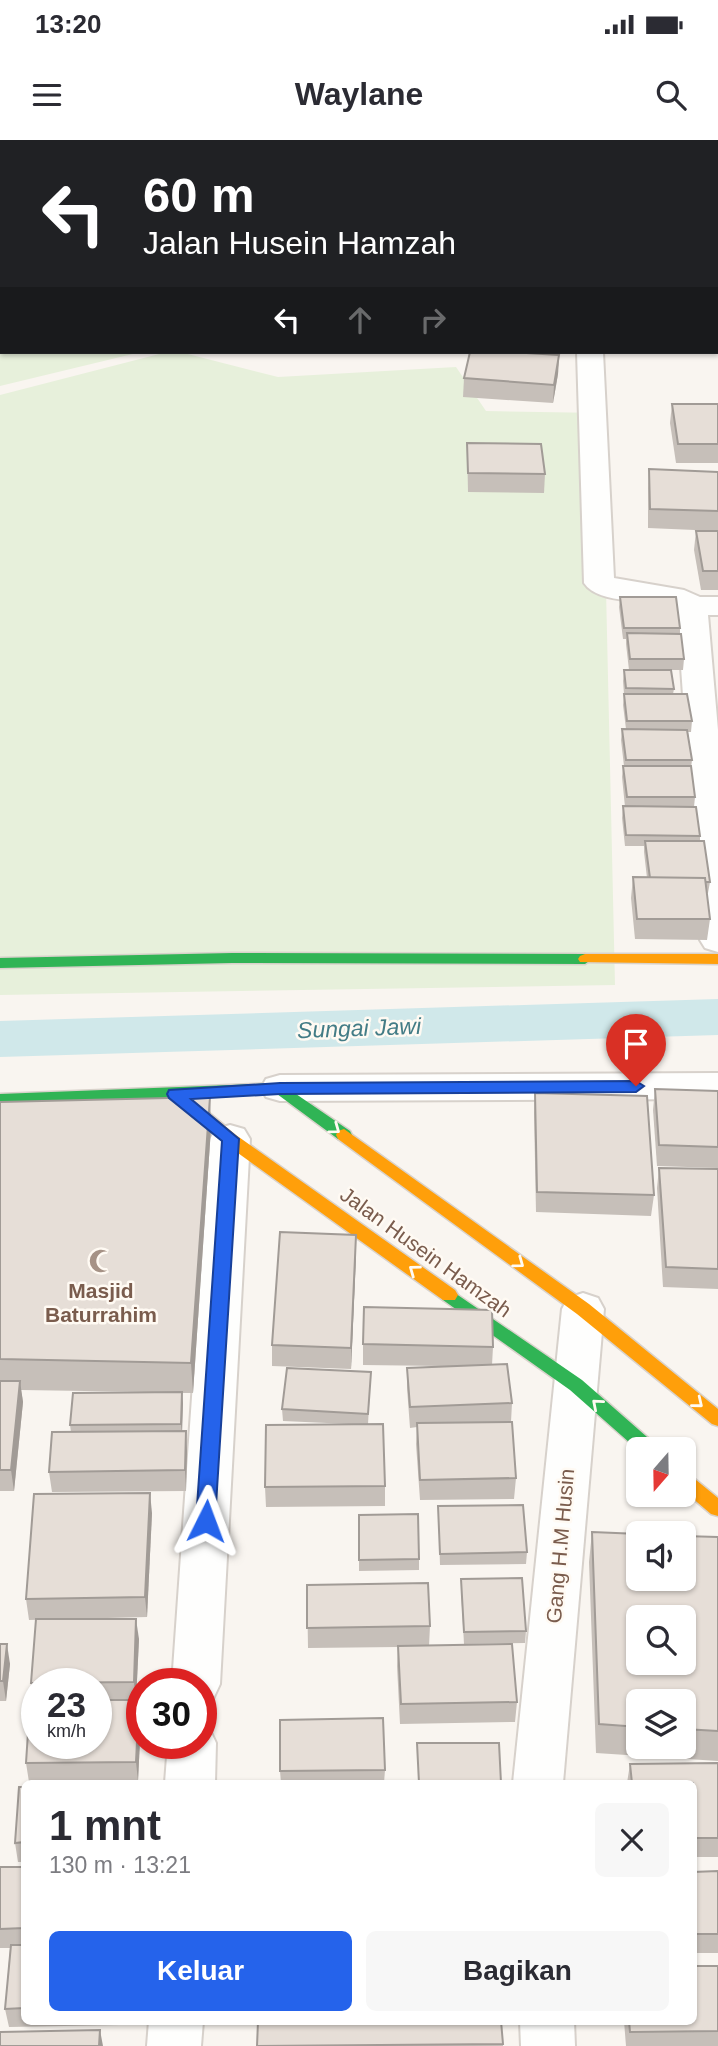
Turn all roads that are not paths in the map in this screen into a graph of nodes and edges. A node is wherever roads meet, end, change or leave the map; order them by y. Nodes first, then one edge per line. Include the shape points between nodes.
1 (590, 354) edge
2 (705, 606) edge
3 (718, 940) edge
4 (718, 959) edge
5 (0, 963) edge
6 (718, 1086) edge
7 (280, 1088) junction
8 (175, 1094) junction
9 (0, 1099) edge
10 (230, 1139) junction
11 (583, 1309) junction
12 (576, 1385) junction
13 (718, 1419) edge
14 (635, 1437) edge
15 (696, 1490) edge
16 (718, 1509) edge
17 (197, 1668) edge
18 (191, 1759) edge
19 (190, 1780) edge
20 (538, 1780) edge
21 (176, 2025) edge
22 (547, 2025) edge
23 (174, 2046) edge
24 (548, 2046) edge

1 - 2 street via 599,583
2 - 3 street
4 - 5 street via 232,958
6 - 7 street
7 - 8 street
7 -> 11 street
8 - 9 street
8 - 10 street, Jalan Husein Hamzah
12 -> 10 street, Jalan Husein Hamzah
10 - 17 street
11 - 12 street, Gang H.M Husin
11 -> 13 street
14 -> 12 street, Jalan Husein Hamzah
12 - 20 street, Gang H.M Husin
15 - 16 street
18 - 19 street
21 - 23 street
22 - 24 street

